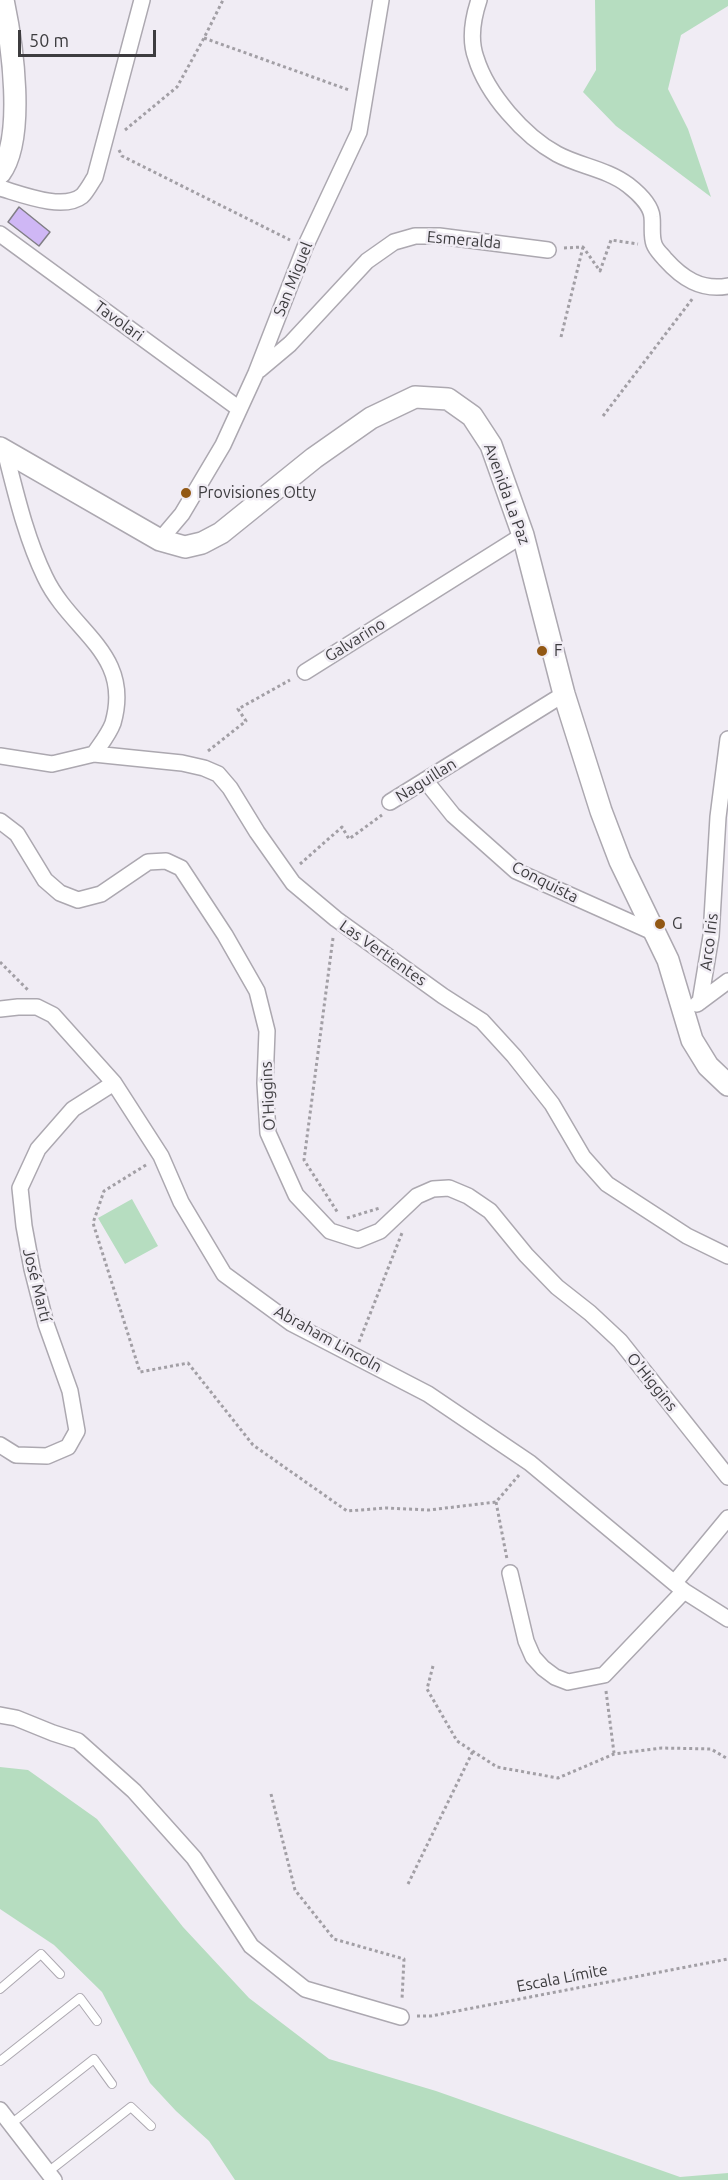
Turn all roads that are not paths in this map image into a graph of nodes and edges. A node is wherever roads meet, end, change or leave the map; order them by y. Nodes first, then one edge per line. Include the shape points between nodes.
1 (3, 0) edge
2 (142, 0) edge
3 (381, 0) edge
4 (478, 0) edge
5 (1, 175) edge
6 (0, 234) edge
7 (548, 250) road end
8 (725, 286) edge
9 (256, 373) junction
10 (238, 408) junction
11 (2, 449) edge
12 (523, 535) junction
13 (160, 540) junction
14 (305, 672) road end
15 (564, 694) junction
16 (728, 739) edge
17 (94, 754) junction
18 (0, 756) edge
19 (425, 780) junction
20 (390, 802) road end
21 (0, 821) edge
22 (657, 934) junction
23 (728, 981) edge
24 (692, 1008) junction
25 (0, 1009) edge
26 (114, 1083) junction
27 (728, 1085) edge
28 (728, 1256) edge
29 (0, 1445) edge
30 (728, 1477) edge
31 (728, 1518) edge
32 (510, 1573) road end
33 (679, 1587) junction
34 (728, 1619) edge
35 (0, 1715) edge
36 (60, 1974) dead end
37 (0, 1989) edge
38 (401, 2017) road end
39 (97, 2021) dead end
40 (0, 2061) edge
41 (112, 2084) dead end
42 (0, 2110) edge
43 (11, 2124) junction
44 (151, 2126) dead end
45 (51, 2176) edge

1 - 5 street via 9,24 15,110 14,141
2 - 5 street via 108,143 95,177 81,196 62,204
3 - 9 street, San Miguel via 359,132 305,247
4 - 8 street via 472,23 475,57 489,86 519,125 536,142 559,155 627,184 652,214 654,246 682,277 702,286
6 - 10 street, Tavolari
7 - 9 street, Esmeralda via 439,236 415,236 394,242 367,261 290,344
9 - 10 street, San Miguel
10 - 13 street, San Miguel via 199,488
11 - 13 street, Avenida La Paz
11 - 17 street via 46,579 67,613 103,650 118,685 112,724
12 - 13 street, Avenida La Paz via 491,445 472,416 448,399 415,397 372,417 221,533 185,547
12 - 14 street, Galvarino
12 - 15 street, Avenida La Paz
15 - 19 street, Naguillan
15 - 22 street, Avenida La Paz via 620,861
16 - 24 street, Arco Iris via 718,817 711,936
17 - 18 street, Las Vertientes via 51,765
17 - 28 street, Las Vertientes via 182,763 218,774 293,883 336,919 482,1021 552,1104 584,1157 607,1184 687,1236
19 - 20 street, Naguillan
19 - 22 street, Conquista via 453,816 516,871
21 - 30 street, O'Higgins via 17,834 45,879 60,893 78,900 101,894 148,862 166,861 181,868 257,991 267,1031 268,1133 296,1196 330,1231 358,1240 380,1231 417,1196 433,1189 448,1188 468,1196 490,1211 557,1287 620,1341
22 - 24 street, Avenida La Paz
23 - 24 street
24 - 27 street, Avenida La Paz via 692,1040 708,1066
25 - 26 street, Abraham Lincoln via 37,1007 53,1015
26 - 29 street, José Martí via 73,1109 38,1149 20,1188 32,1269 70,1391 77,1431 68,1447 47,1456 16,1455
26 - 33 street, Abraham Lincoln via 161,1156 181,1202 224,1274 291,1323 428,1394 530,1463
31 - 33 street
32 - 33 street via 533,1657 555,1677 568,1682 604,1675
33 - 34 street, Abraham Lincoln
35 - 38 street via 78,1741 134,1791 194,1858 251,1946 305,1989
36 - 37 lane via 41,1954
39 - 40 lane via 80,1998
41 - 43 lane via 94,2059
42 - 43 street
43 - 45 street
44 - 45 lane via 131,2107

